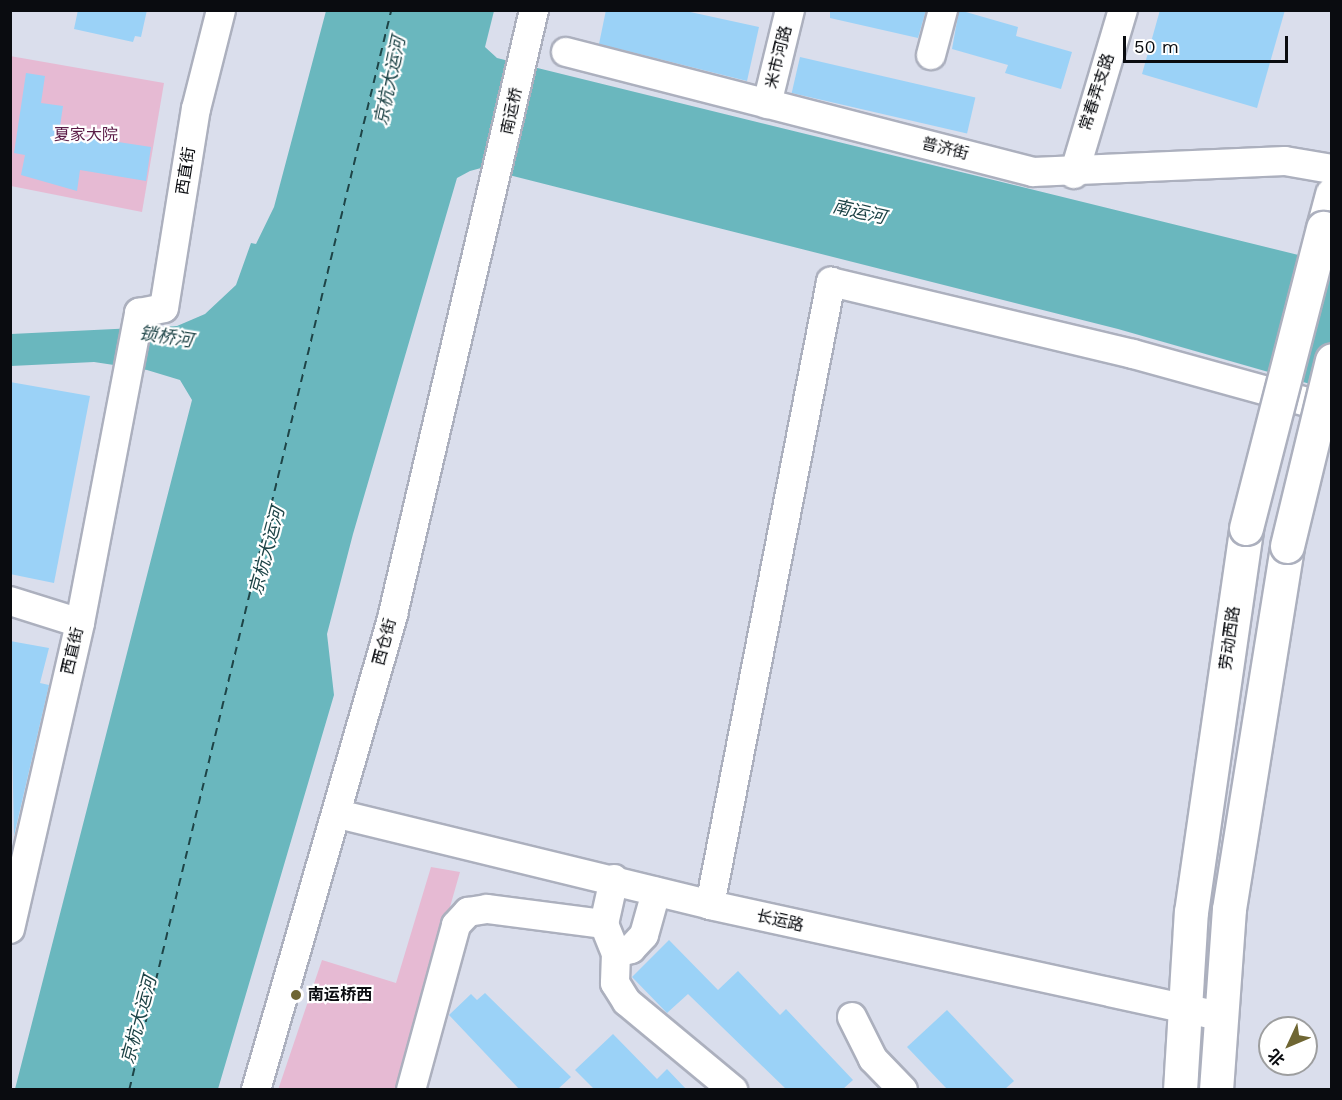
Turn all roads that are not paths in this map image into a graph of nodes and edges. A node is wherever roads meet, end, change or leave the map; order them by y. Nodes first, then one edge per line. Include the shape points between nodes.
1 (221, 10) edge
2 (790, 10) edge
3 (943, 10) edge
4 (1123, 10) edge
5 (531, 21) edge
6 (566, 52) dead end
7 (931, 55) dead end
8 (767, 104) junction
9 (1332, 169) edge
10 (1074, 174) junction
11 (496, 190) joint
12 (1332, 194) edge
13 (1332, 360) edge
14 (1332, 409) edge
15 (10, 601) edge
16 (80, 623) junction
17 (338, 814) junction
18 (614, 879) junction
19 (656, 892) junction
20 (711, 905) junction
21 (604, 924) junction
22 (10, 929) edge
23 (616, 953) junction
24 (1185, 1010) junction
25 (852, 1017) dead end
26 (1224, 1017) junction
27 (890, 1085) edge
28 (256, 1089) edge
29 (411, 1089) edge
30 (733, 1089) edge
31 (1180, 1089) edge
32 (1216, 1089) edge

1 - 16 street, 西直街 via 196,109 164,308 139,313
2 - 8 street, 米市河路
3 - 7 street
4 - 10 street, 常春弄支路
5 - 11 street, 南运桥
6 - 8 street, 普济街
8 - 10 street, 普济街 via 1033,172
9 - 10 street, 普济街 via 1285,161 1134,164
11 - 17 street, 西仓街
12 - 24 main road, 劳动西路, bridge via 1246,528 1191,912
13 - 26 main road, bridge via 1287,546 1229,909
14 - 20 street via 1133,354 831,282
15 - 16 street
16 - 22 street, 西直街
17 - 18 street, 长运路
17 - 28 street, 西仓街
18 - 19 street, 长运路
18 - 21 street
19 - 20 street, 长运路
19 - 23 street via 644,935 631,949
20 - 24 street, 长运路
21 - 23 street
21 - 29 street via 487,909 468,912 456,925
23 - 30 street via 615,983 627,1002
24 - 26 street, 长运路
24 - 31 main road, 劳动西路
25 - 27 street
26 - 32 main road

